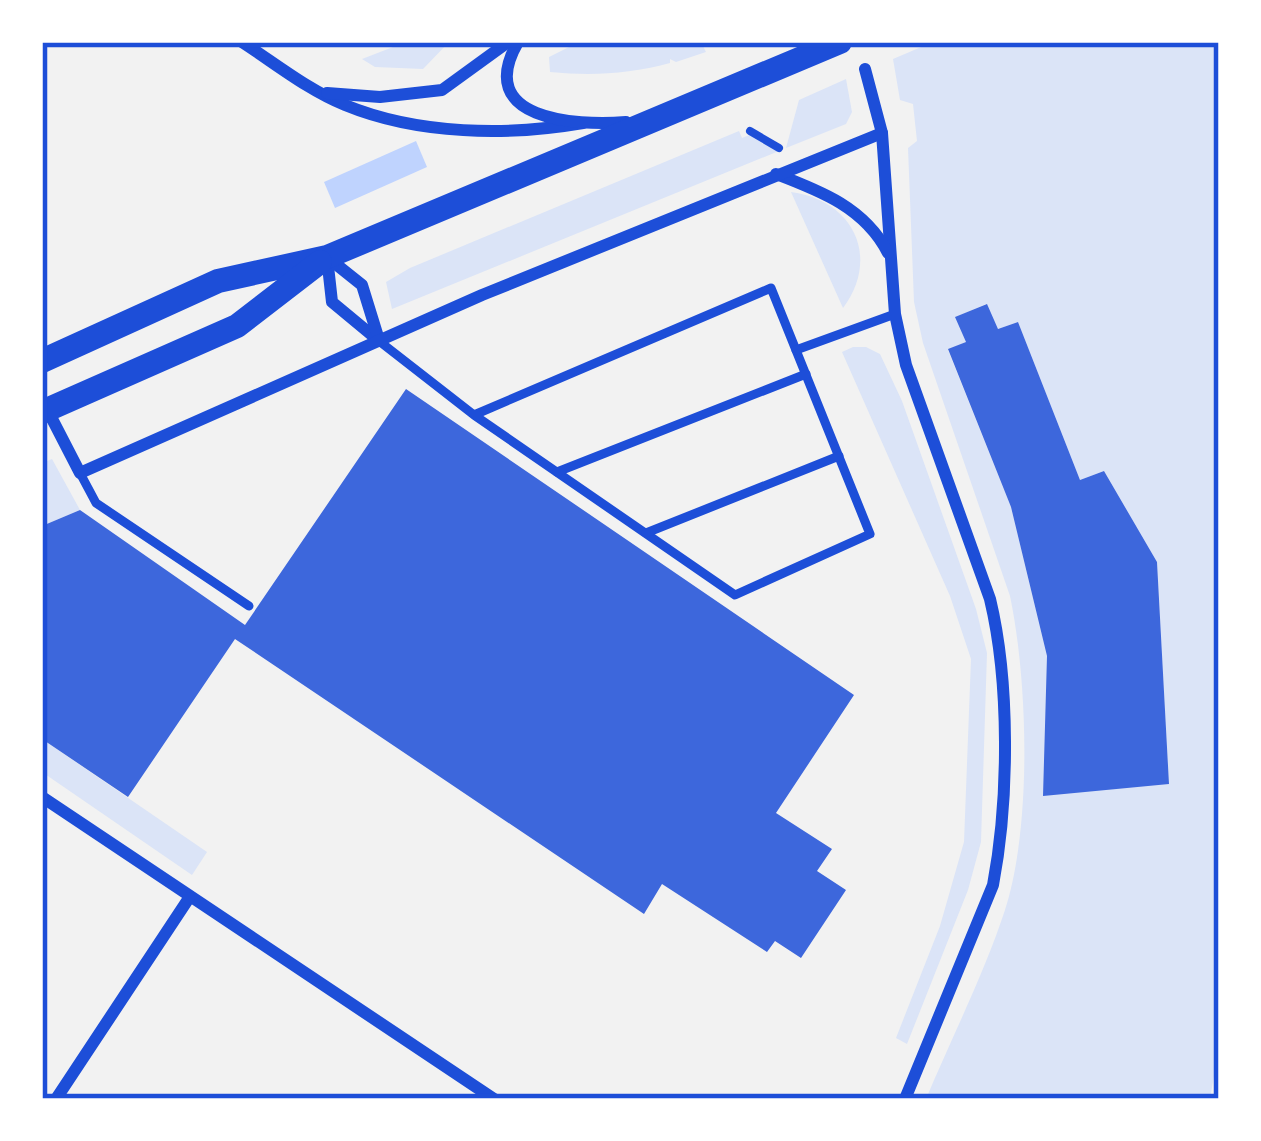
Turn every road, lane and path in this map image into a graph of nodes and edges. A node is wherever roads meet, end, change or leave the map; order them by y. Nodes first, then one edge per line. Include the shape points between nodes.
1 (242, 42) edge
2 (508, 42) edge
3 (518, 42) edge
4 (840, 42) edge
5 (865, 69) dead end
6 (319, 92) junction
7 (652, 121) junction
8 (584, 123) junction
9 (750, 131) dead end
10 (882, 133) junction
11 (783, 151) dead end
12 (775, 174) junction
13 (327, 257) junction
14 (893, 262) junction
15 (895, 314) junction
16 (379, 341) junction
17 (796, 350) junction
18 (42, 361) edge
19 (806, 374) junction
20 (45, 411) edge
21 (474, 415) junction
22 (839, 456) junction
23 (557, 472) junction
24 (80, 473) junction
25 (646, 533) junction
26 (249, 606) dead end
27 (42, 797) edge
28 (189, 898) junction
29 (56, 1099) edge
30 (494, 1099) edge
31 (905, 1099) edge

1 - 6 street
2 - 6 street via 442,90
3 - 8 street via 507,69 512,96 547,118
4 - 7 main road
5 - 10 street
6 - 8 street via 410,122 529,132
7 - 8 street
7 - 13 main road
9 - 11 path
10 - 12 street
10 - 14 street
12 - 14 street via 850,208
12 - 16 street
13 - 16 street via 362,285
13 - 16 street via 332,302
13 - 18 main road via 218,281
13 - 20 main road via 237,326
14 - 15 street
15 - 17 lane
15 - 31 street via 990,599 1005,702 993,885
16 - 21 lane
16 - 24 street
17 - 19 lane
17 - 21 lane via 771,288
19 - 22 lane
19 - 23 lane
20 - 24 street
21 - 23 lane
22 - 25 lane
22 - 25 lane via 870,534 735,595
23 - 25 lane
24 - 26 lane via 96,503
27 - 28 street
28 - 29 street
28 - 30 street

